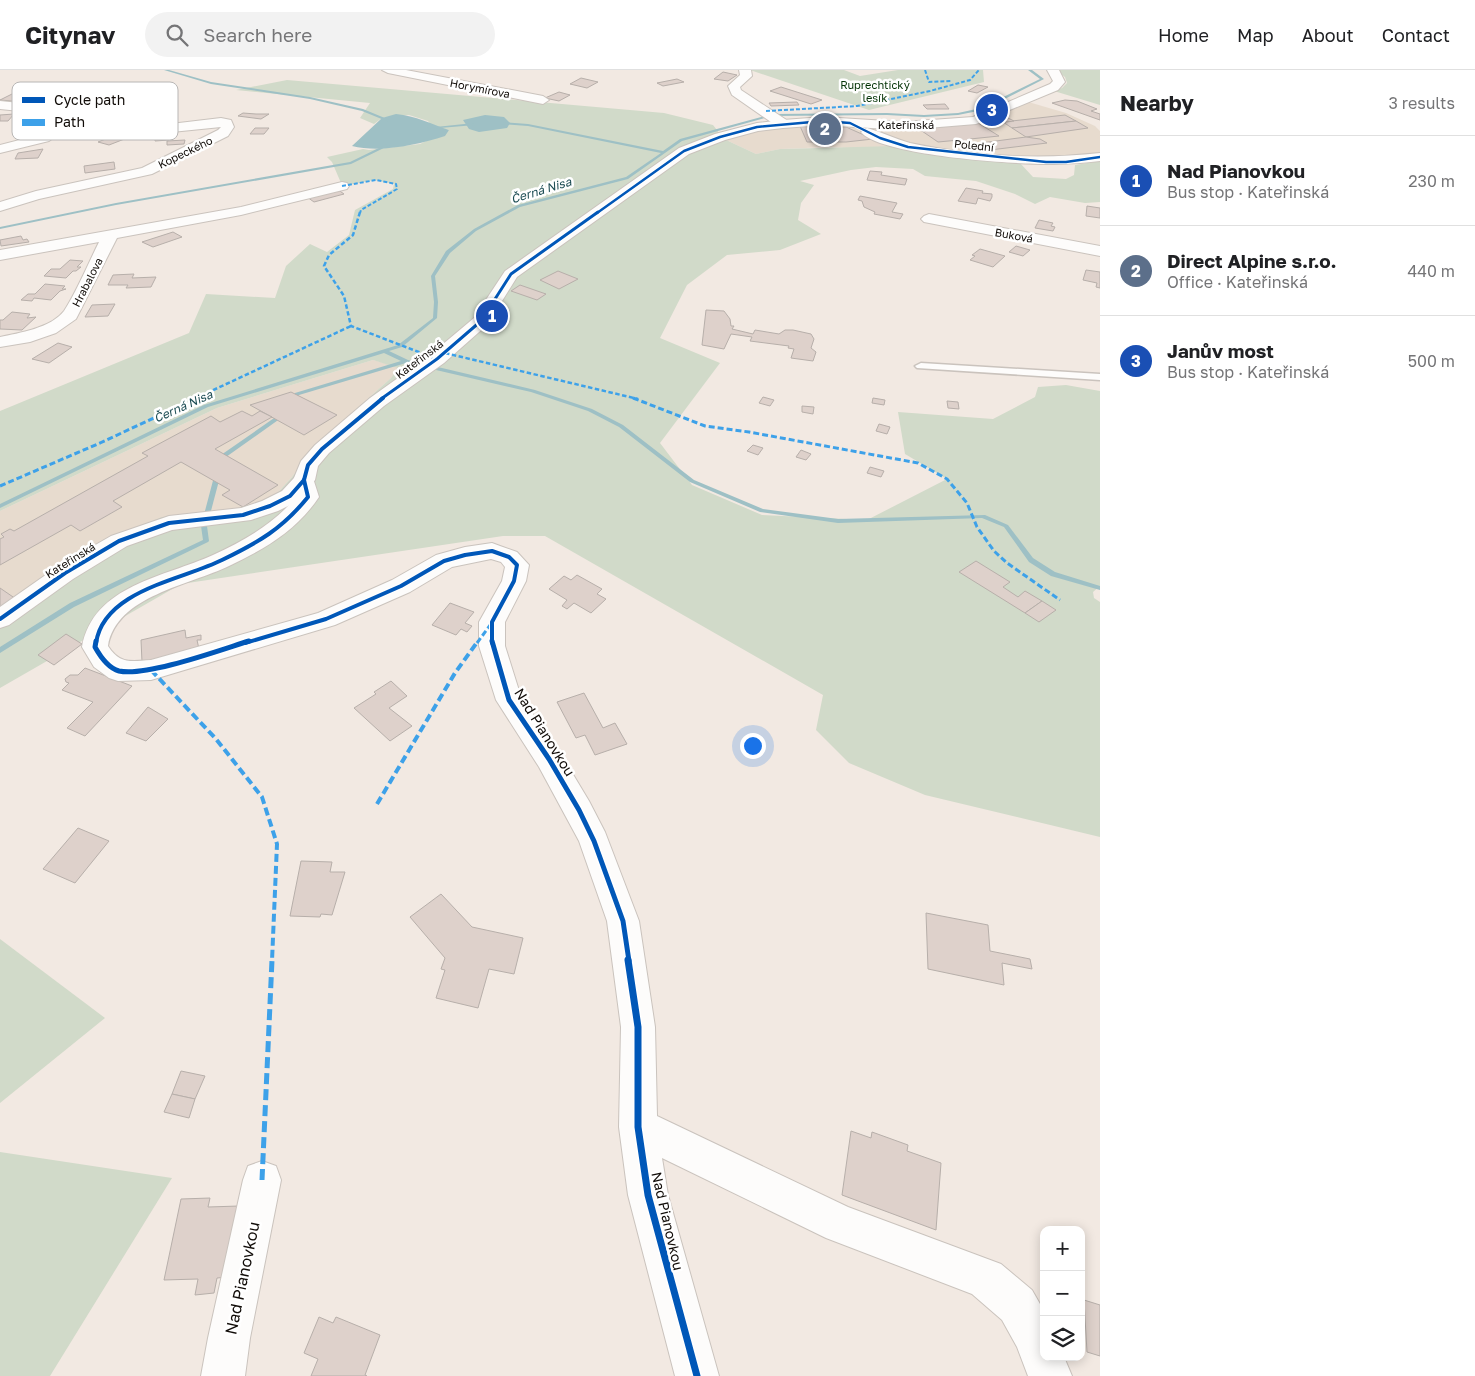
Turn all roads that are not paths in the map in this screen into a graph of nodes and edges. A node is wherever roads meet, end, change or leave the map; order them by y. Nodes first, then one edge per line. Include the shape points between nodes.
1 (388, 70) edge
2 (745, 70) edge
3 (1053, 70) edge
4 (543, 100) dead end
5 (775, 118) junction
6 (850, 123) junction
7 (178, 126) edge
8 (36, 140) edge
9 (0, 149) edge
10 (1098, 158) edge
11 (342, 186) dead end
12 (0, 208) edge
13 (929, 219) dead end
14 (111, 234) junction
15 (1100, 251) edge
16 (0, 255) edge
17 (0, 342) edge
18 (921, 366) dead end
19 (1100, 377) edge
20 (304, 480) junction
21 (0, 619) edge
22 (638, 1127) junction
23 (262, 1180) dead end
24 (223, 1376) edge
25 (697, 1376) edge
26 (1050, 1376) edge

1 - 4 street, Horymírova
2 - 5 street via 746,76 734,86 736,92
3 - 6 street, Kateřinská via 1060,82 1054,87 976,120 902,126
5 - 6 street, Kateřinská
5 - 20 street, Kateřinská via 684,151 511,274 482,321 322,449 308,465
6 - 10 street, Polední via 908,147 942,152 1046,162
7 - 12 street, Kopeckého via 221,122 228,127 223,133 147,170 36,195
8 - 9 street
11 - 14 street via 241,211
13 - 15 street, Buková
14 - 16 street
14 - 17 street, Hrabalova via 70,315 50,329
18 - 19 lane
20 - 21 street, Kateřinská via 290,496 243,515 169,523 120,541 64,573
20 - 22 street, Nad Pianovkou via 308,496 292,517 269,535 220,561 126,600 111,612 97,635 95,647 103,660 118,671 151,670 326,619 400,586 444,561 492,551 513,561 518,570 492,622 492,646 509,700 549,760 594,841 623,921 638,1027
22 - 25 street, Nad Pianovkou via 648,1195
22 - 26 street via 840,1224 986,1278 1017,1305 1034,1335
23 - 24 street, Nad Pianovkou

